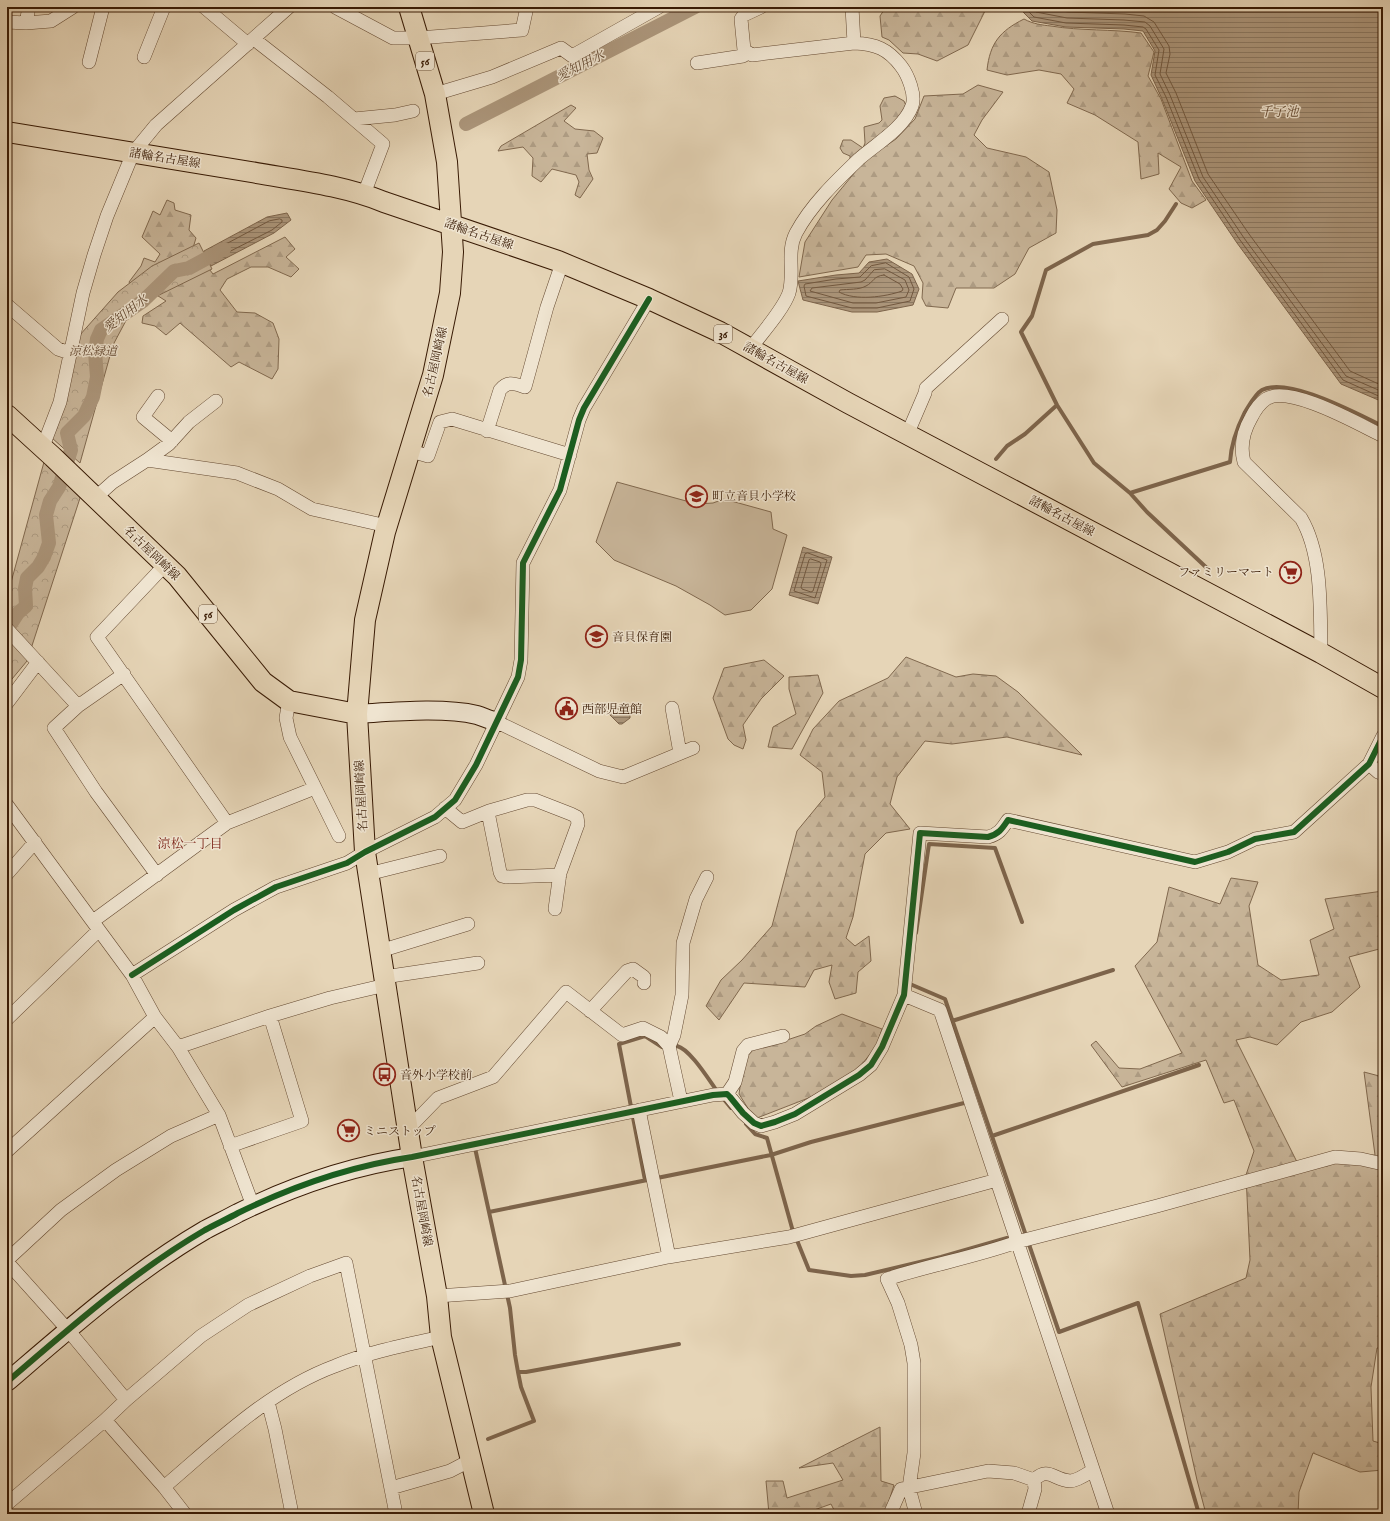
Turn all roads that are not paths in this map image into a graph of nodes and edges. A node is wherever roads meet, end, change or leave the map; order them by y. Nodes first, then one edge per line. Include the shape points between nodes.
1 (29, 7) edge
2 (73, 7) edge
3 (103, 7) edge
4 (164, 7) edge
5 (204, 7) edge
6 (290, 7) edge
7 (335, 7) edge
8 (409, 7) edge
9 (527, 7) edge
10 (659, 7) edge
11 (761, 7) edge
12 (852, 7) edge
13 (7, 22) edge
14 (26, 23) junction
15 (418, 38) junction
16 (251, 41) junction
17 (854, 43) junction
18 (748, 53) junction
19 (144, 57) dead end
20 (89, 62) dead end
21 (697, 63) dead end
22 (435, 94) junction
23 (413, 111) dead end
24 (354, 119) junction
25 (7, 132) edge
26 (133, 153) junction
27 (364, 194) junction
28 (450, 225) junction
29 (562, 263) junction
30 (649, 299) junction
31 (7, 305) edge
32 (1002, 319) dead end
33 (751, 348) junction
34 (70, 353) junction
35 (158, 396) dead end
36 (216, 401) dead end
37 (7, 415) edge
38 (487, 431) junction
39 (907, 435) junction
40 (1383, 436) edge
41 (172, 441) junction
42 (411, 451) junction
43 (48, 453) junction
44 (570, 455) junction
45 (147, 460) junction
46 (95, 498) junction
47 (387, 526) junction
48 (165, 565) junction
49 (7, 628) edge
50 (1321, 653) junction
51 (38, 662) junction
52 (124, 674) junction
53 (1383, 688) edge
54 (289, 701) junction
55 (7, 703) edge
56 (78, 706) junction
57 (672, 708) dead end
58 (356, 714) junction
59 (497, 722) junction
60 (1383, 736) edge
61 (693, 748) dead end
62 (680, 753) junction
63 (1369, 764) junction
64 (1383, 774) edge
65 (315, 788) junction
66 (7, 805) edge
67 (445, 808) junction
68 (488, 812) junction
69 (227, 823) junction
70 (339, 836) dead end
71 (35, 842) junction
72 (365, 852) junction
73 (440, 856) dead end
74 (7, 874) edge
75 (368, 874) junction
76 (157, 875) junction
77 (560, 875) junction
78 (707, 877) dead end
79 (555, 909) dead end
80 (468, 924) dead end
81 (96, 926) junction
82 (380, 951) junction
83 (478, 963) dead end
84 (132, 975) junction
85 (385, 981) junction
86 (644, 983) dead end
87 (904, 995) junction
88 (590, 1011) junction
89 (270, 1016) junction
90 (155, 1017) junction
91 (7, 1019) edge
92 (783, 1036) dead end
93 (670, 1046) junction
94 (178, 1047) junction
95 (727, 1094) junction
96 (681, 1101) junction
97 (639, 1110) junction
98 (219, 1115) junction
99 (408, 1129) junction
100 (230, 1146) junction
101 (7, 1151) edge
102 (412, 1157) junction
103 (1383, 1164) edge
104 (997, 1180) junction
105 (253, 1206) junction
106 (1017, 1242) junction
107 (670, 1257) junction
108 (7, 1261) edge
109 (437, 1296) junction
110 (68, 1330) junction
111 (441, 1337) junction
112 (364, 1355) junction
113 (7, 1382) edge
114 (126, 1400) junction
115 (268, 1402) junction
116 (105, 1420) junction
117 (471, 1460) junction
118 (1093, 1470) junction
119 (1034, 1480) junction
120 (164, 1487) junction
121 (391, 1488) junction
122 (909, 1488) junction
123 (7, 1504) edge
124 (185, 1514) edge
125 (292, 1514) edge
126 (396, 1514) edge
127 (484, 1514) edge
128 (890, 1514) edge
129 (916, 1514) edge
130 (1028, 1514) edge
131 (1108, 1514) edge

1 - 14 street
2 - 14 street via 51,21
3 - 20 street
4 - 19 street
5 - 16 street
6 - 16 street
7 - 15 street via 393,38
8 - 15 main road, 名古屋岡崎線 / 56
9 - 15 street via 522,30
10 - 22 street via 572,56 561,48 492,77
11 - 18 street via 744,15 742,19 744,50
12 - 17 street
13 - 14 street
15 - 22 main road, 名古屋岡崎線 / 56
16 - 24 street
16 - 26 street via 156,125
17 - 18 street via 752,56
17 - 33 street via 866,44 889,52 902,68 912,89 913,104 903,122 860,159 822,198 796,234 792,248 789,293
18 - 21 street
22 - 28 main road, 名古屋岡崎線 / 56 via 447,162
23 - 24 street
24 - 27 street via 383,144
25 - 26 main road, 諸輪名古屋線 / 36
26 - 27 main road, 諸輪名古屋線 / 36 via 263,174
26 - 34 street via 107,216 94,256
27 - 28 main road, 諸輪名古屋線 / 36
28 - 29 main road, 諸輪名古屋線 / 36
28 - 42 main road, 名古屋岡崎線 / 56 via 453,252 450,293 433,375
29 - 30 main road, 諸輪名古屋線 / 36
29 - 38 street via 525,387 511,383 500,390
30 - 33 main road, 諸輪名古屋線 / 36
30 - 44 street via 584,408
31 - 34 street via 58,349
32 - 39 street via 926,388
33 - 39 main road, 諸輪名古屋線 / 36
34 - 43 street
35 - 41 street via 143,417
36 - 41 street via 189,422
37 - 43 main road, 名古屋岡崎線 / 56
38 - 42 street via 452,419 440,422 428,456
38 - 44 street
39 - 50 main road, 諸輪名古屋線 / 36
40 - 50 street via 1299,398 1279,396 1266,399 1253,414 1241,445 1244,462 1301,518 1308,529 1315,550 1320,601
41 - 45 street
42 - 47 main road, 名古屋岡崎線 / 56
43 - 46 main road, 名古屋岡崎線 / 56
44 - 59 street via 560,490 523,563 521,660 518,678
45 - 46 street via 113,482
45 - 47 street via 237,473 278,489 312,509
46 - 48 main road, 名古屋岡崎線 / 56
47 - 58 main road, 名古屋岡崎線 / 56 via 365,620
48 - 52 street via 97,637
48 - 54 main road, 名古屋岡崎線 / 56 via 177,576 263,682
49 - 51 street
50 - 53 main road, 諸輪名古屋線 / 36
51 - 55 street
51 - 56 street
52 - 56 street
52 - 69 street
54 - 58 main road, 名古屋岡崎線 / 56
54 - 65 street via 286,718 290,738
56 - 76 street via 54,728 96,792
57 - 62 street
58 - 59 street via 398,711 450,712 476,715
58 - 72 main road, 名古屋岡崎線 / 56
59 - 62 street via 599,771 623,777
59 - 67 street via 455,800
60 - 63 street
61 - 62 street
63 - 64 street
63 - 87 street via 1294,832 1255,839 1228,852 1195,862 1008,820 1000,831 988,837 920,833
65 - 69 street
65 - 70 street
66 - 71 street
67 - 68 street via 462,822
67 - 72 street via 435,817
68 - 77 street via 502,876 506,878
68 - 77 street via 535,800 577,817 578,824
69 - 76 street
71 - 74 street
71 - 81 street
72 - 75 main road, 名古屋岡崎線 / 56
72 - 84 street via 347,863 276,887 234,910
73 - 75 street
75 - 82 main road, 名古屋岡崎線 / 56
76 - 81 street
77 - 79 street
78 - 93 street via 696,899 684,943 682,996
80 - 82 street
81 - 84 street
81 - 91 street
82 - 85 main road, 名古屋岡崎線 / 56
83 - 85 street
84 - 90 street
85 - 89 street
85 - 99 main road, 名古屋岡崎線 / 56
86 - 88 street via 644,977 639,972 633,969 627,971 602,994
87 - 95 street via 882,1047 871,1065 795,1114 761,1126 743,1113
87 - 104 street via 940,1010
88 - 93 street via 622,1035 643,1028 661,1037
88 - 99 street via 566,992 493,1077 438,1098
89 - 94 street
89 - 100 street via 302,1121
90 - 94 street
90 - 101 street
92 - 95 street via 748,1045 742,1050 735,1082
93 - 96 street
94 - 98 street
95 - 96 street
96 - 97 street
97 - 102 street
97 - 107 street
98 - 100 street
98 - 108 street via 171,1136 116,1170 62,1210
99 - 102 main road, 名古屋岡崎線 / 56
100 - 105 street
102 - 105 street via 344,1171 294,1188
102 - 109 main road, 名古屋岡崎線 / 56
103 - 106 street via 1336,1157
104 - 106 street
104 - 107 street via 789,1237
105 - 110 street via 206,1229 174,1250 140,1273
106 - 118 street
106 - 122 street via 887,1279 898,1303 914,1363 914,1453
107 - 109 street via 510,1291
108 - 110 street
109 - 111 main road, 名古屋岡崎線 / 56
110 - 113 street
110 - 114 street
111 - 112 street
111 - 117 main road, 名古屋岡崎線 / 56
112 - 114 street via 346,1263 310,1276 248,1305 201,1336
112 - 115 street via 308,1378
112 - 121 street
114 - 116 street
115 - 120 street via 230,1429
115 - 125 street
116 - 120 street
116 - 123 street
117 - 121 street via 450,1471
117 - 127 main road, 名古屋岡崎線 / 56
118 - 119 street via 1071,1481 1045,1473
118 - 131 street
119 - 122 street via 1014,1473 988,1471
119 - 130 street via 1035,1489
120 - 124 street
121 - 126 street
122 - 128 street via 900,1489
122 - 129 street

